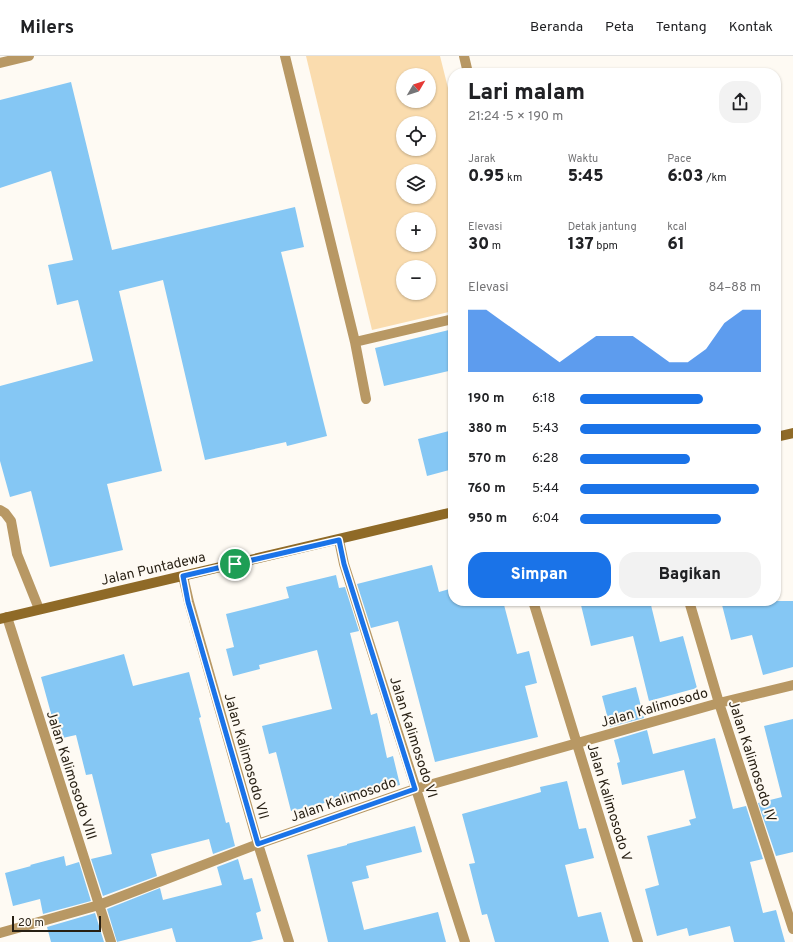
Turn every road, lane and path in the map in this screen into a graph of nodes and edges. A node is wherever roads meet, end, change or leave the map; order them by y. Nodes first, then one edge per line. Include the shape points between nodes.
1 (29, 56) edge
2 (285, 56) edge
3 (464, 56) edge
4 (0, 63) edge
5 (467, 68) edge
6 (448, 320) edge
7 (356, 342) junction
8 (366, 399) dead end
9 (793, 433) edge
10 (781, 436) edge
11 (0, 510) edge
12 (448, 513) edge
13 (339, 540) junction
14 (183, 576) junction
15 (535, 606) edge
16 (690, 606) edge
17 (39, 610) junction
18 (3, 618) edge
19 (793, 685) edge
20 (719, 703) junction
21 (577, 743) junction
22 (415, 789) junction
23 (258, 844) junction
24 (99, 905) junction
25 (793, 929) edge
26 (0, 933) edge
27 (111, 942) edge
28 (289, 942) edge
29 (465, 942) edge
30 (638, 942) edge

1 - 4 street
2 - 7 street
3 - 5 street
6 - 7 street
7 - 8 street
9 - 10 street
11 - 17 street via 11,521 17,554
12 - 13 street, Jalan Puntadewa
13 - 14 street, Jalan Puntadewa
13 - 22 street, Jalan Kalimosodo VI via 344,564
14 - 17 street, Jalan Puntadewa
14 - 23 street, Jalan Kalimosodo VII via 188,602
15 - 21 street, Jalan Kalimosodo V
16 - 20 street, Jalan Kalimosodo IV
17 - 18 street, Jalan Puntadewa
18 - 24 street, Jalan Kalimosodo VIII
19 - 20 street, Jalan Kalimosodo
20 - 21 street, Jalan Kalimosodo
20 - 25 street, Jalan Kalimosodo IV
21 - 22 street, Jalan Kalimosodo
21 - 30 street, Jalan Kalimosodo V
22 - 23 street, Jalan Kalimosodo
22 - 29 street, Jalan Kalimosodo VI
23 - 24 street, Jalan Kalimosodo
23 - 28 street, Jalan Kalimosodo VII
24 - 26 street, Jalan Kalimosodo
24 - 27 street, Jalan Kalimosodo VIII

